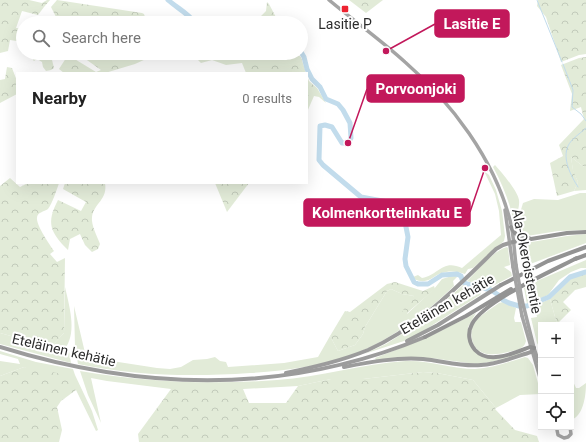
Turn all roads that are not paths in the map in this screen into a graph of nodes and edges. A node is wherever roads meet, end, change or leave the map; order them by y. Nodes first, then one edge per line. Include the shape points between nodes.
1 (329, 0) edge
2 (504, 203) junction
3 (511, 226) junction
4 (586, 232) edge
5 (534, 238) junction
6 (512, 242) junction
7 (586, 246) edge
8 (586, 255) edge
9 (493, 302) junction
10 (0, 347) edge
11 (532, 349) junction
12 (538, 362) edge
13 (538, 370) edge
14 (286, 374) junction
15 (558, 430) edge
16 (572, 430) edge
17 (570, 436) junction
18 (562, 438) junction
19 (566, 442) edge
20 (571, 442) edge

1 - 2 main road, Ala-Okeroistentie via 405,61 438,94 481,154
2 - 3 main road, Ala-Okeroistentie
2 - 6 main road, Ala-Okeroistentie
3 - 5 highway via 518,237
3 - 6 main road, Ala-Okeroistentie
4 - 5 highway
5 - 6 highway
6 - 11 main road, Ala-Okeroistentie, bridge
6 - 14 highway via 496,249 431,310 380,344 346,358
7 - 14 highway, Eteläinen kehätie via 548,261 501,285 425,332 396,346 348,361
8 - 9 highway, Eteläinen kehätie via 545,272
9 - 11 highway via 472,324 469,336 472,347 480,354 491,357
9 - 14 highway, Eteläinen kehätie via 425,337 365,359
10 - 14 highway, Eteläinen kehätie via 59,363 157,378 255,379
11 - 12 main road, Ala-Okeroistentie
11 - 13 main road, Ala-Okeroistentie
11 - 14 highway via 483,365 400,359 311,373
15 - 18 main road via 558,435
16 - 17 main road
17 - 18 main road
17 - 20 main road
18 - 19 main road

